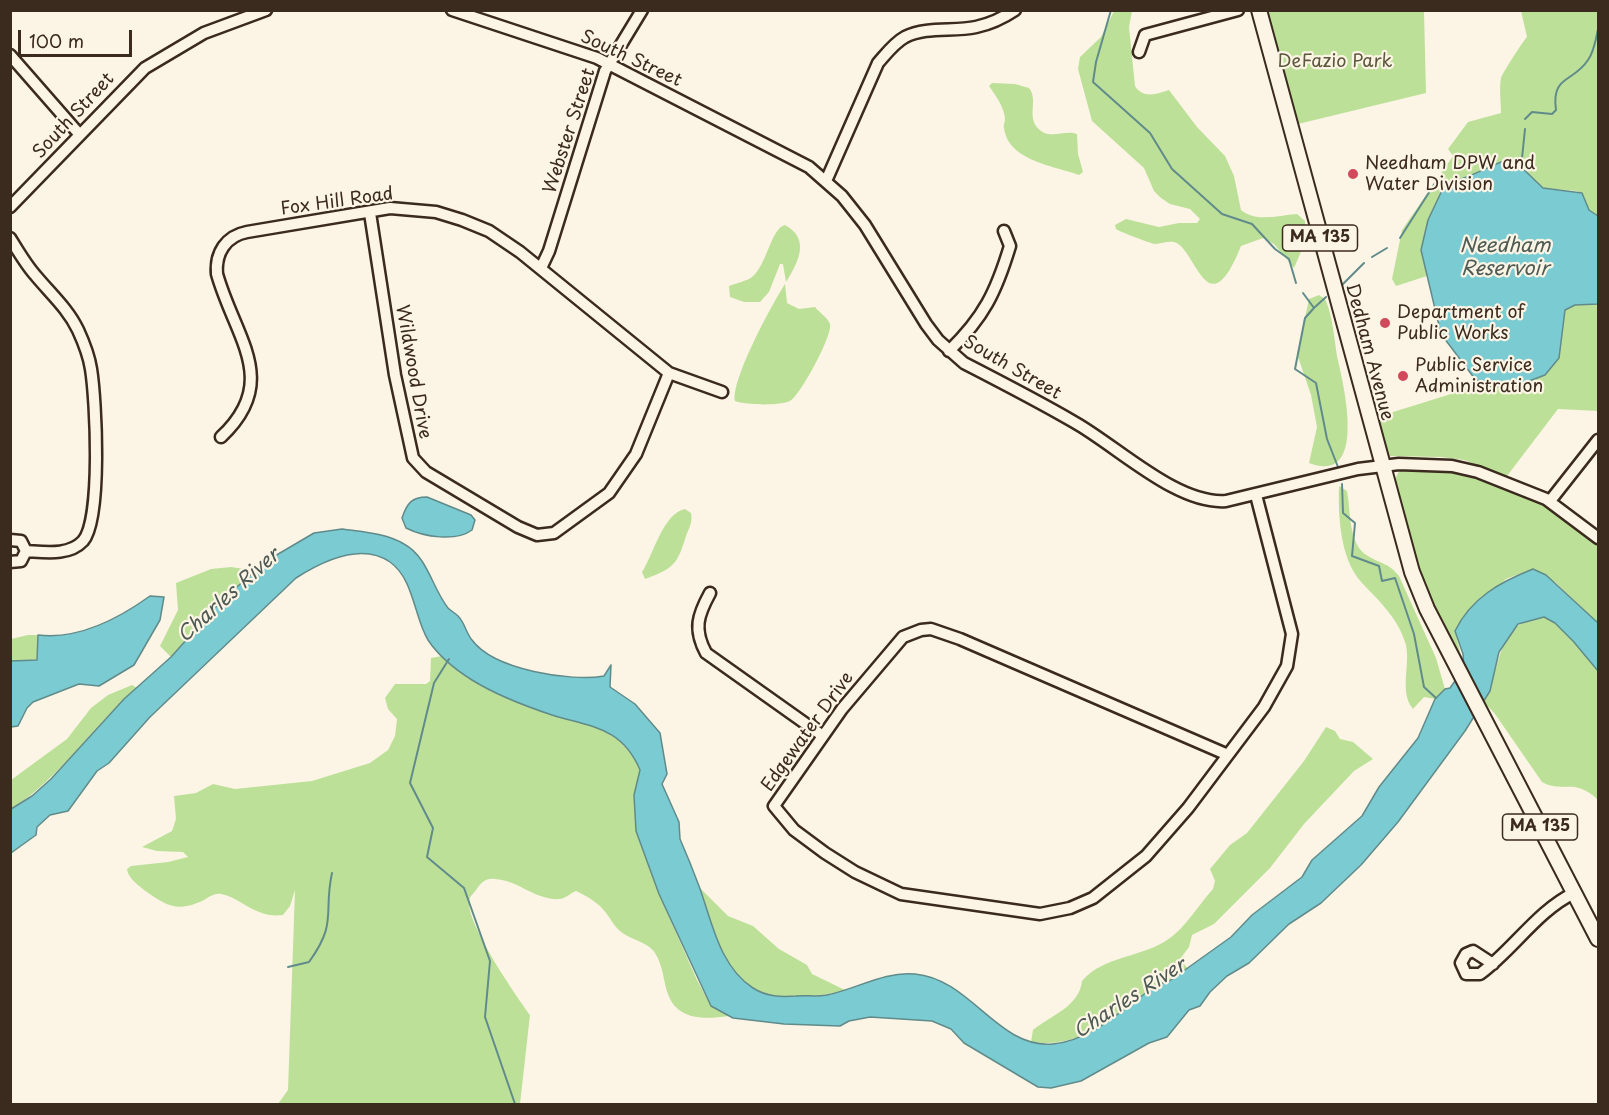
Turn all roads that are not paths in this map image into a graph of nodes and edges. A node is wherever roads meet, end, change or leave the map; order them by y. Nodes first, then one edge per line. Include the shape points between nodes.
1 (266, 10) edge
2 (452, 10) edge
3 (642, 10) edge
4 (1015, 10) edge
5 (1238, 10) edge
6 (1259, 10) edge
7 (1140, 52) dead end
8 (10, 55) edge
9 (609, 63) junction
10 (80, 135) junction
11 (826, 181) junction
12 (10, 207) edge
13 (370, 213) junction
14 (1004, 231) dead end
15 (10, 238) edge
16 (541, 268) junction
17 (949, 351) junction
18 (669, 373) junction
19 (722, 392) dead end
20 (222, 437) dead end
21 (1599, 441) edge
22 (1382, 466) junction
23 (1256, 495) junction
24 (1550, 501) junction
25 (1599, 538) edge
26 (10, 540) edge
27 (27, 551) junction
28 (10, 562) edge
29 (710, 593) dead end
30 (823, 736) junction
31 (1228, 755) junction
32 (1574, 893) junction
33 (1599, 939) edge
34 (1493, 964) dead end

1 - 10 street, South Street via 204,33 154,61
2 - 9 street, South Street
3 - 9 street, Webster Street via 632,32
4 - 11 street via 974,28 921,32 890,48 878,63
5 - 7 street via 1145,35
6 - 22 main road, Dedham Avenue / MA 135
8 - 10 street
9 - 11 street, South Street via 809,167
9 - 16 street, Webster Street
10 - 12 street, South Street
11 - 17 street, South Street via 866,225 926,324
13 - 16 street, Fox Hill Road via 401,208 462,220 489,231
13 - 18 street, Wildwood Drive via 395,375 413,458 426,472 518,527 537,535 554,533 609,493 640,447
13 - 20 street, Fox Hill Road via 242,233 222,248 217,274 253,380 244,413
14 - 17 street via 1010,246 996,288 977,323
15 - 27 street via 32,272 67,311 83,340 91,372 96,447 91,524 85,539 64,551
16 - 18 street, Fox Hill Road
17 - 23 street, South Street via 964,363 1075,422 1180,491 1215,502
18 - 19 street, Fox Hill Road
21 - 24 street
22 - 23 street, South Street
22 - 24 street, South Street via 1426,464 1464,468
22 - 32 main road, Dedham Avenue / MA 135 via 1412,572 1457,668
23 - 31 street, Edgewater Drive via 1292,634 1287,666 1278,686
24 - 25 street, South Street
26 - 27 street via 21,541
27 - 28 street via 21,561
29 - 30 street via 697,618 697,633 706,653
30 - 31 street, Edgewater Drive via 893,646 903,637 931,629
30 - 31 street, Edgewater Drive via 774,806 794,830 855,872 901,894 1040,914 1085,902 1116,882 1165,836
32 - 33 main road, MA 135
32 - 34 street via 1555,904

